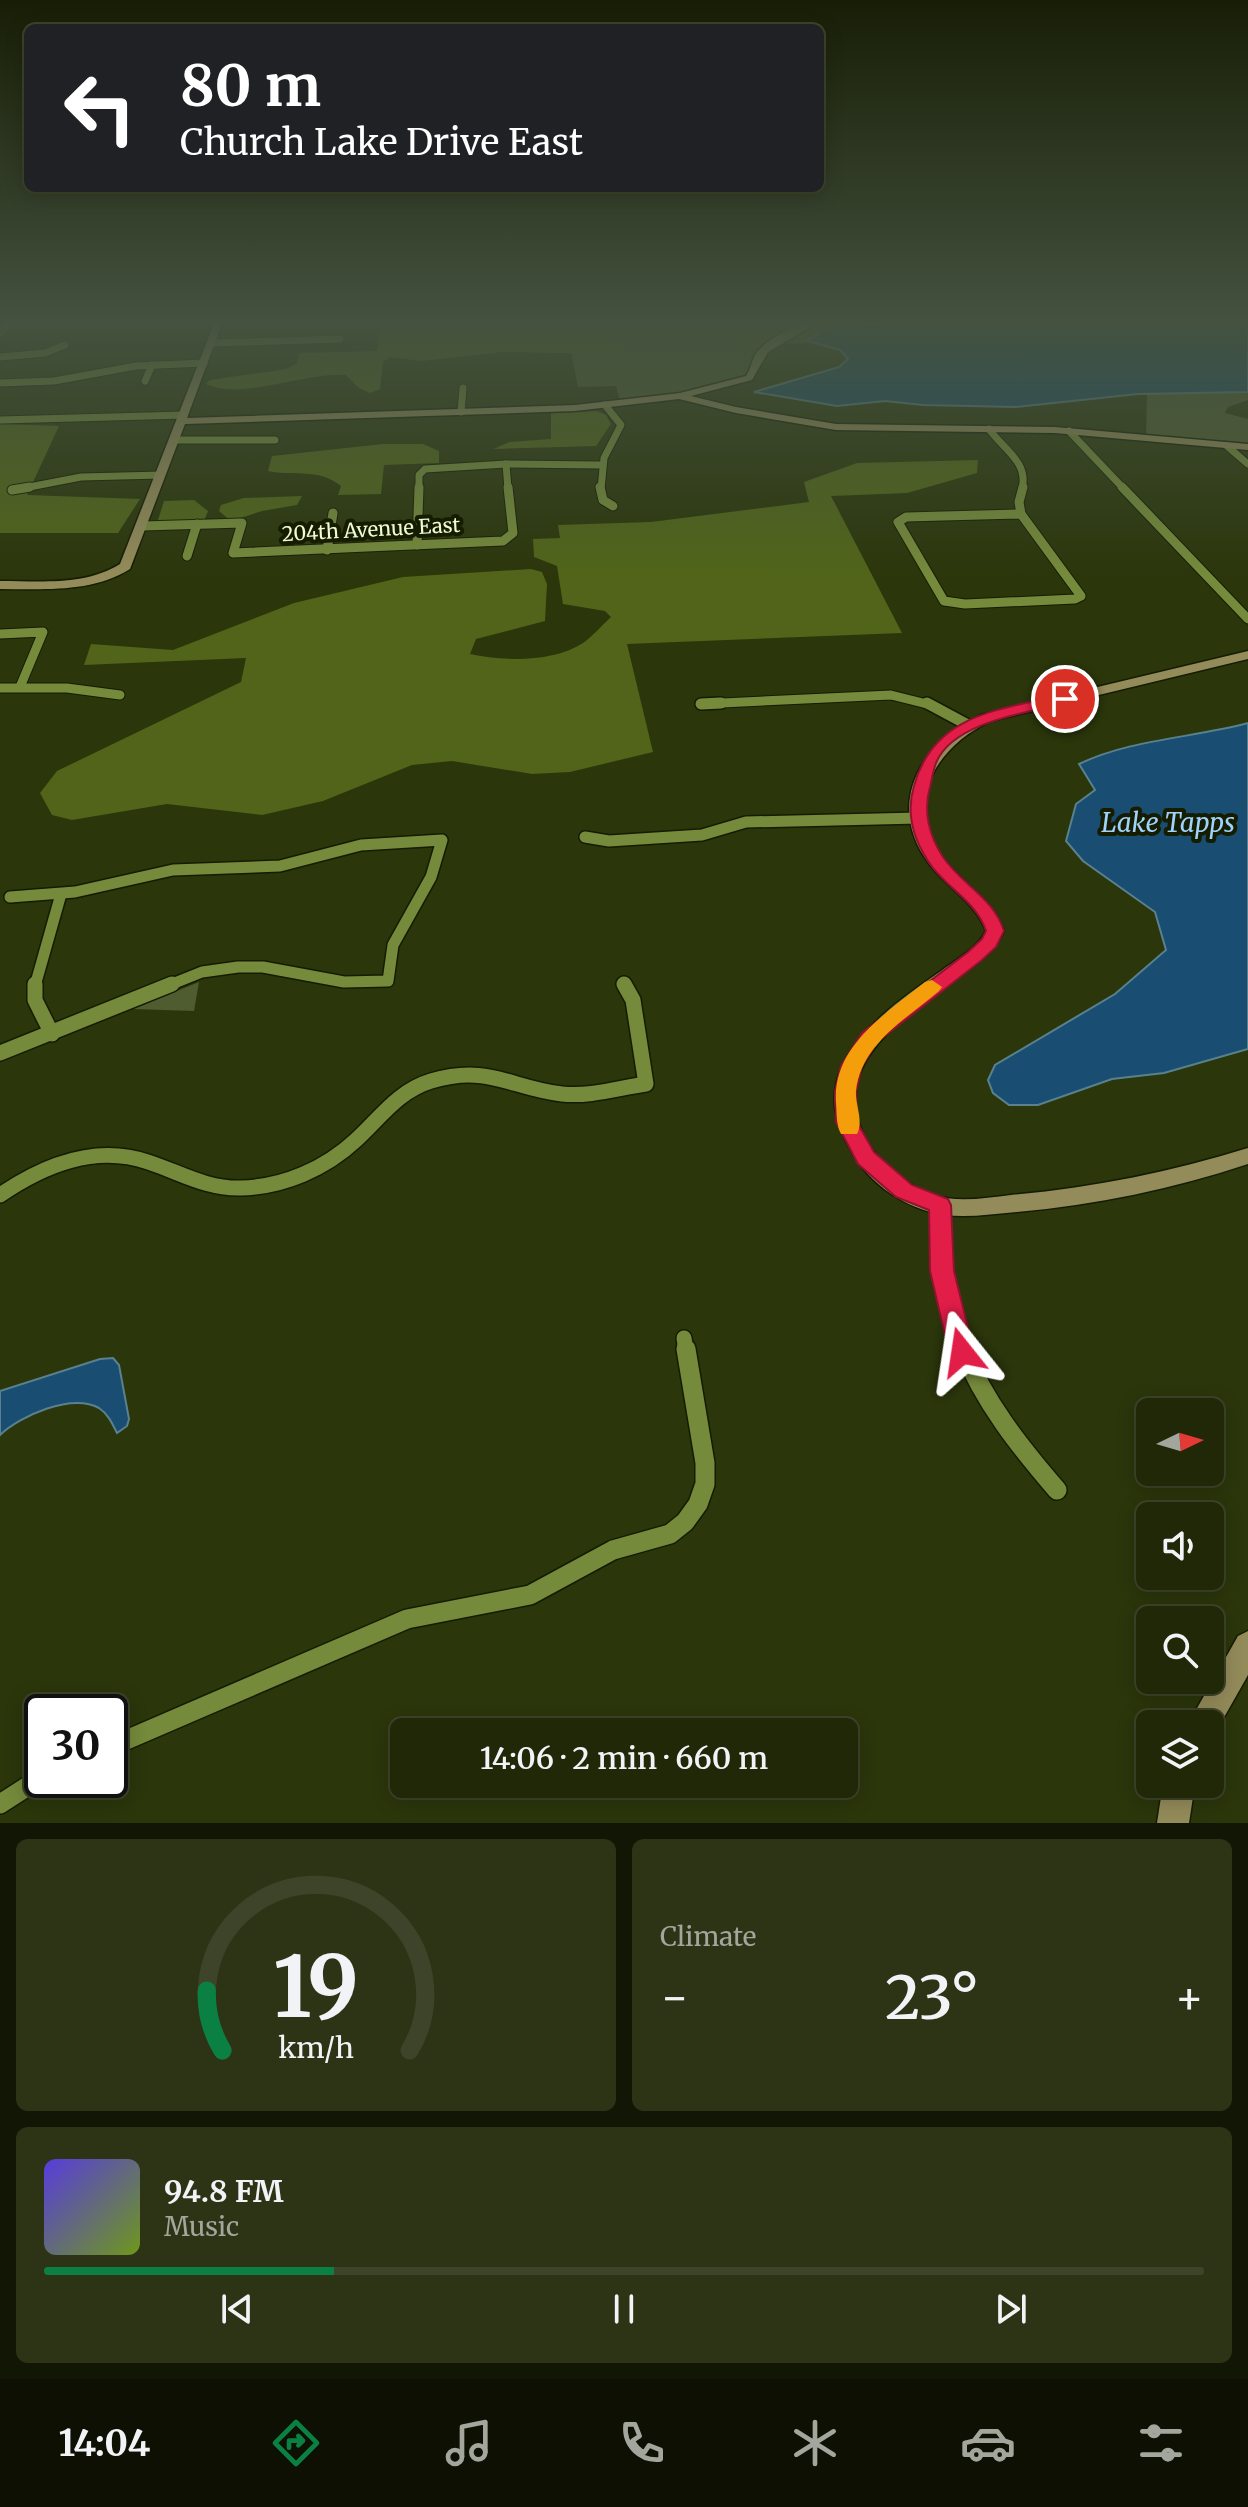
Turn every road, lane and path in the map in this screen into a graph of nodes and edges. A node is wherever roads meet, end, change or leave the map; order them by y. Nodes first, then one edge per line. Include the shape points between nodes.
1 (188, 406) edge
2 (461, 406) edge
3 (583, 406) edge
4 (606, 406) edge
5 (717, 406) edge
6 (461, 412) junction
7 (183, 418) junction
8 (0, 420) edge
9 (989, 429) junction
10 (1069, 431) junction
11 (175, 440) junction
12 (275, 440) dead end
13 (1227, 446) junction
14 (1248, 447) edge
15 (506, 464) junction
16 (1248, 464) edge
17 (602, 465) junction
18 (161, 475) junction
19 (12, 490) dead end
20 (613, 506) dead end
21 (333, 513) dead end
22 (1021, 514) junction
23 (197, 524) junction
24 (143, 526) junction
25 (417, 545) junction
26 (327, 550) junction
27 (187, 556) dead end
28 (0, 585) edge
29 (1248, 619) edge
30 (0, 634) edge
31 (1248, 655) edge
32 (20, 687) junction
33 (0, 688) edge
34 (120, 695) dead end
35 (701, 704) dead end
36 (968, 725) junction
37 (919, 818) junction
38 (585, 837) dead end
39 (61, 894) junction
40 (10, 897) dead end
41 (623, 983) dead end
42 (52, 1034) junction
43 (0, 1053) edge
44 (1248, 1156) edge
45 (0, 1195) edge
46 (940, 1205) junction
47 (684, 1338) dead end
48 (1057, 1490) dead end
49 (1248, 1646) edge
50 (1211, 1710) edge
51 (128, 1739) edge
52 (24, 1789) edge
53 (1177, 1798) edge
54 (0, 1804) edge
55 (1173, 1823) edge

1 - 7 street
2 - 6 street
3 - 6 street
4 - 17 street via 621,425
5 - 9 street via 824,426
6 - 7 street
7 - 8 street
7 - 11 street
9 - 10 street
9 - 22 street via 1023,470 1017,502
10 - 13 street
10 - 29 street
11 - 12 street
11 - 18 street
13 - 14 street
13 - 16 street
15 - 17 street
15 - 25 street via 422,470
15 - 25 street, 204th Avenue East via 510,538
17 - 20 street via 603,500
18 - 19 street via 81,477
18 - 24 street
21 - 26 street
22 - 22 street via 912,516 899,519 899,526 941,599 1081,596
23 - 24 street
23 - 26 street, 204th Avenue East via 242,523 233,553
23 - 27 street
24 - 28 street via 118,573 93,580
25 - 26 street, 204th Avenue East
30 - 32 street via 43,632
31 - 36 street
32 - 33 street
32 - 34 street
35 - 36 street via 891,695 925,702
36 - 37 street via 951,735 928,762
37 - 38 street via 746,822 702,835 609,841
37 - 46 street via 937,862 990,915 995,931 975,956 870,1038 852,1066 845,1108 851,1135 878,1170 904,1191
39 - 40 street
39 - 42 street via 35,985 35,1000
39 - 42 street via 148,873 261,868 361,845 442,840 431,877 393,945 388,981 344,982 263,967 221,969 181,979
41 - 45 street via 633,1000 646,1084 574,1095 497,1077 454,1076 425,1083 395,1099 347,1149 287,1180 243,1188 205,1185 139,1159 104,1155 48,1167
42 - 43 street
44 - 46 street via 1090,1197
46 - 48 street via 942,1271 962,1352 1018,1447
47 - 51 street via 705,1484 698,1504 670,1534 613,1550 530,1595 407,1619
49 - 50 street
52 - 54 street
53 - 55 street

